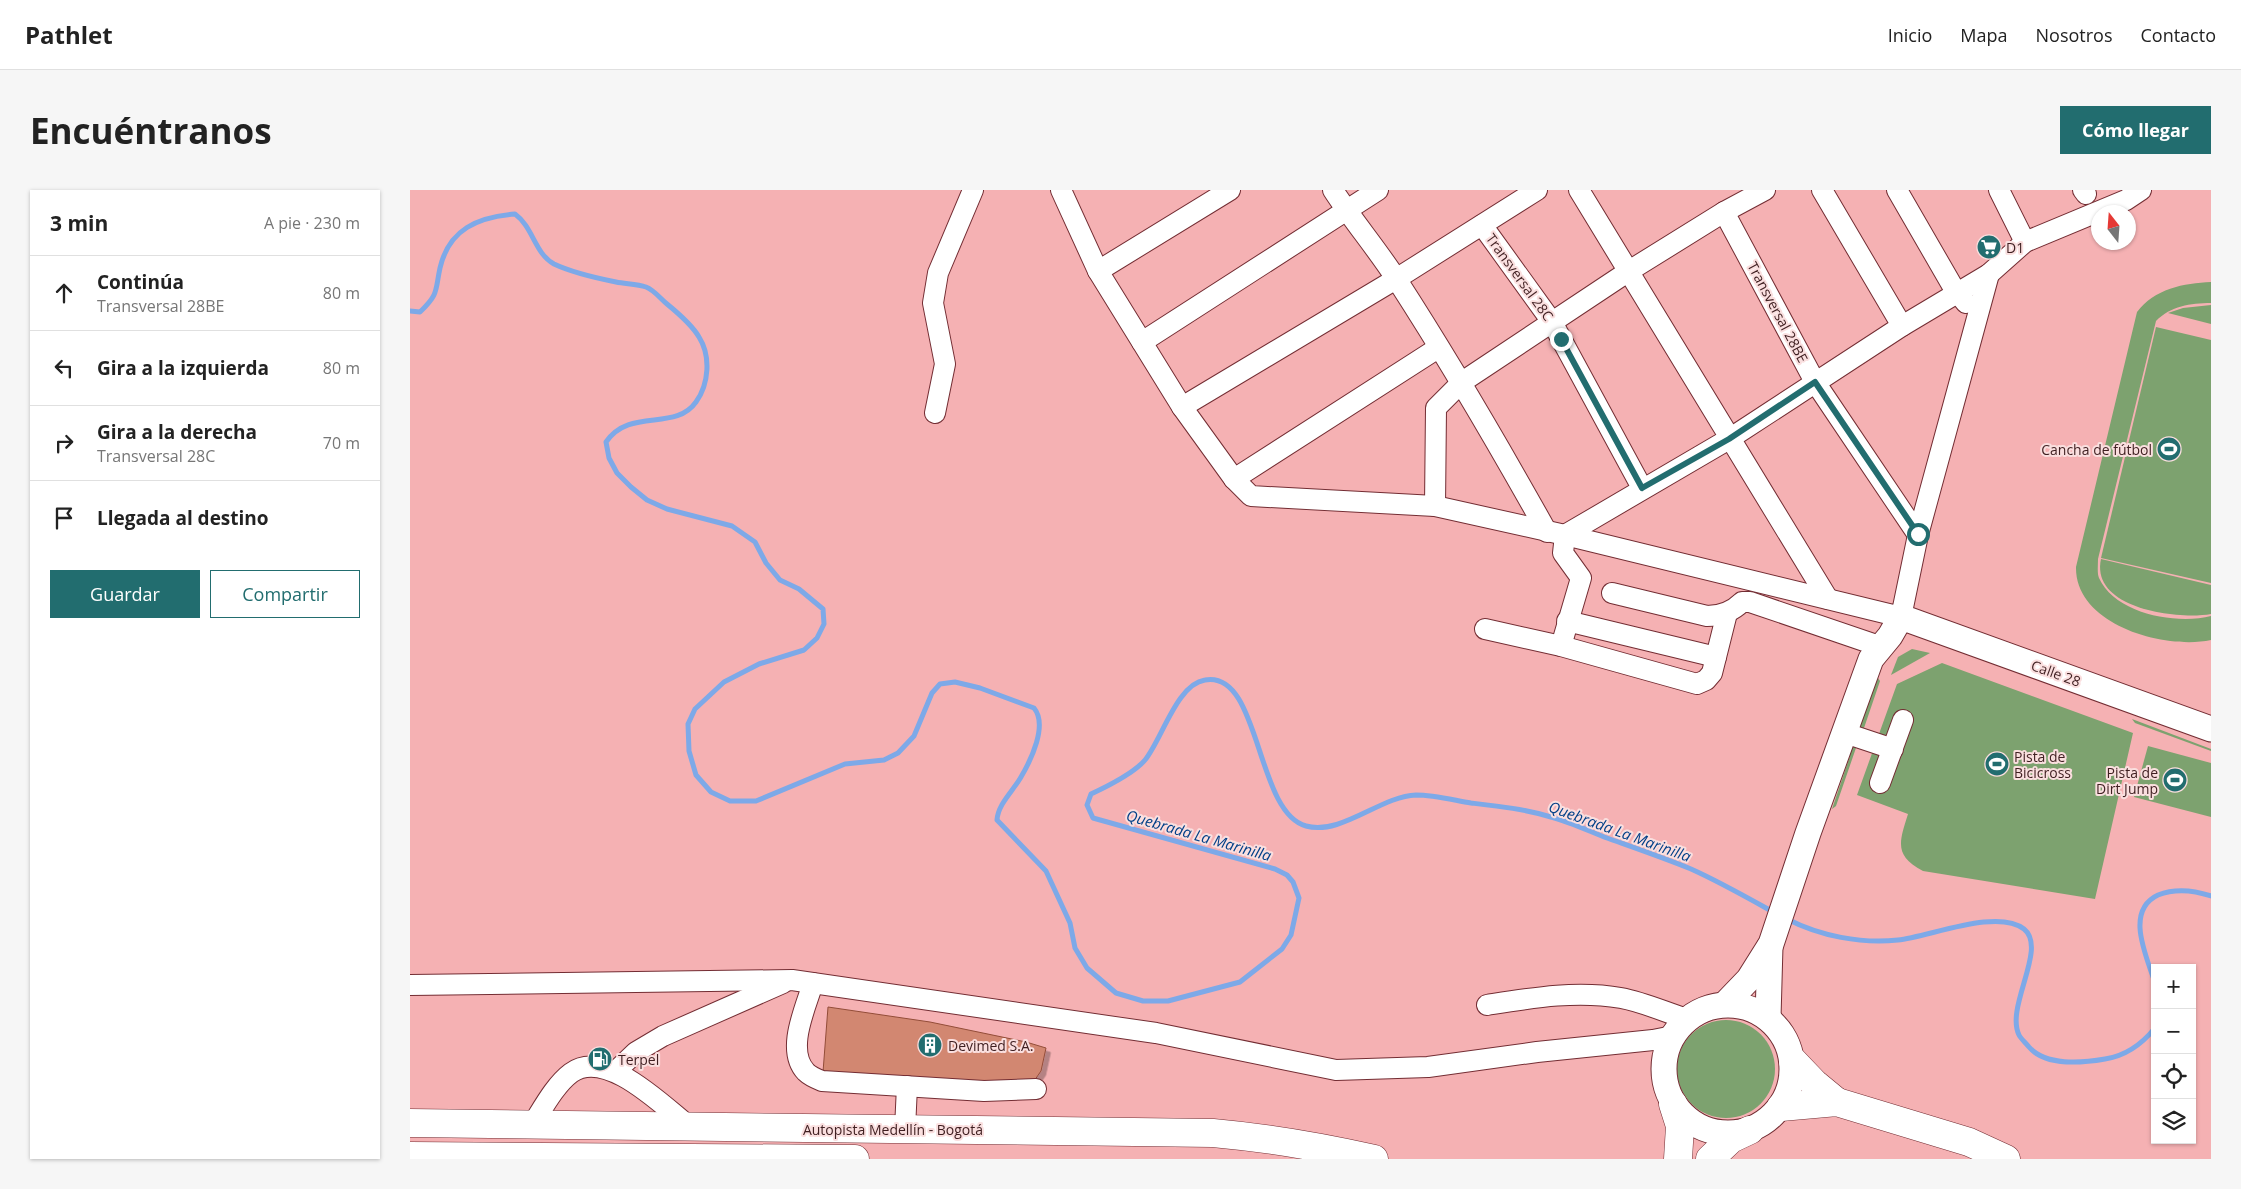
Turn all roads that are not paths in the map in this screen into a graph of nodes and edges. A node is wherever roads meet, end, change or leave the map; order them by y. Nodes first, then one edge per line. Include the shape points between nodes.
1 (973, 190) edge
2 (1061, 190) edge
3 (1230, 190) edge
4 (1333, 190) edge
5 (1378, 190) edge
6 (1537, 190) edge
7 (1765, 190) edge
8 (1822, 190) edge
9 (1897, 190) edge
10 (1999, 190) edge
11 (2141, 190) edge
12 (1581, 191) edge
13 (1346, 210) junction
14 (1724, 212) junction
15 (1482, 225) junction
16 (2025, 242) junction
17 (1098, 271) junction
18 (1629, 271) junction
19 (1989, 274) junction
20 (1396, 279) junction
21 (1958, 293) junction
22 (1552, 322) junction
23 (1902, 326) junction
24 (1975, 332) junction
25 (1142, 342) junction
26 (1438, 348) junction
27 (1462, 382) junction
28 (1815, 382) junction
29 (1182, 407) junction
30 (935, 412) dead end
31 (1729, 439) junction
32 (1234, 479) junction
33 (1642, 488) junction
34 (1435, 506) junction
35 (1556, 533) junction
36 (1918, 534) junction
37 (1612, 593) dead end
38 (1828, 599) junction
39 (1727, 613) junction
40 (1901, 617) junction
41 (1567, 621) junction
42 (1485, 628) dead end
43 (1561, 646) junction
44 (1882, 647) junction
45 (1716, 657) junction
46 (1903, 720) dead end
47 (2211, 729) edge
48 (1845, 733) junction
49 (1893, 750) junction
50 (1880, 783) dead end
51 (1773, 936) junction
52 (792, 980) junction
53 (813, 983) junction
54 (410, 985) edge
55 (1725, 1004) junction
56 (1487, 1005) dead end
57 (1768, 1018) junction
58 (1680, 1027) junction
59 (1793, 1061) junction
60 (616, 1071) junction
61 (907, 1086) junction
62 (1036, 1089) dead end
63 (1837, 1102) junction
64 (1673, 1104) junction
65 (1781, 1107) junction
66 (410, 1123) edge
67 (532, 1125) junction
68 (690, 1128) junction
69 (904, 1129) junction
70 (1750, 1130) junction
71 (410, 1156) edge
72 (675, 1158) edge
73 (793, 1159) edge
74 (855, 1159) edge
75 (1374, 1159) edge
76 (1678, 1159) edge
77 (1710, 1159) edge
78 (2006, 1159) edge

1 - 30 street via 938,273 933,304 945,364
2 - 17 street
3 - 17 street
4 - 13 street
5 - 13 street
6 - 15 street
7 - 14 street
8 - 23 street
9 - 21 street
10 - 16 street
11 - 16 street via 2126,200
12 - 18 street
13 - 20 street
13 - 25 street
14 - 18 street
14 - 28 street, Transversal 28BE
15 - 20 street
15 - 22 street, Transversal 28C
16 - 19 street
17 - 25 street
18 - 22 street
18 - 31 street
19 - 21 street
19 - 24 street
20 - 26 street
20 - 29 street
21 - 23 street
21 - 24 street via 1974,317
22 - 27 street
22 - 33 street, Transversal 28C
23 - 28 street
24 - 36 street
25 - 29 street
26 - 27 street
26 - 32 street
27 - 34 street via 1436,408
27 - 35 street
28 - 31 street
28 - 36 street, Transversal 28BE
29 - 32 street
31 - 33 street
31 - 38 street
32 - 34 street via 1250,496
33 - 35 street
34 - 35 street
35 - 38 street
35 - 41 street via 1563,553 1581,578
36 - 40 street
37 - 39 street via 1707,616
38 - 40 street
39 - 44 street via 1742,602 1750,602
39 - 45 street
40 - 44 main road
40 - 47 main road, Calle 28
41 - 43 street
41 - 45 street
42 - 43 street
43 - 45 street via 1697,684 1712,673
44 - 48 main road via 1872,659
46 - 49 street
48 - 49 street
48 - 51 main road
49 - 50 street
51 - 55 main road via 1749,979
51 - 57 main road
52 - 53 street
52 - 54 street
52 - 60 street via 663,1036 636,1052
53 - 58 street via 1156,1033 1336,1070 1428,1067 1653,1040
53 - 61 street via 796,1044 806,1073 822,1082
55 - 57 main road via 1740,1006
55 - 58 main road via 1705,1009
56 - 58 street via 1581,994 1622,998
57 - 59 main road via 1784,1037
58 - 64 main road via 1665,1052 1663,1070
59 - 63 highway
59 - 65 main road via 1791,1085
60 - 67 street via 597,1067 573,1071
60 - 68 street
61 - 62 street via 984,1091
61 - 69 street
63 - 65 highway
63 - 78 highway via 1969,1142
64 - 70 main road via 1684,1117 1714,1132 1731,1134
64 - 76 highway via 1680,1126
65 - 70 main road via 1767,1121
66 - 67 highway, Autopista Medellín - Bogotá
67 - 68 highway, Autopista Medellín - Bogotá
68 - 69 highway, Autopista Medellín - Bogotá
69 - 75 highway, Autopista Medellín - Bogotá via 1213,1133 1320,1147
70 - 77 highway via 1731,1140
71 - 72 highway
72 - 73 highway
73 - 74 highway

